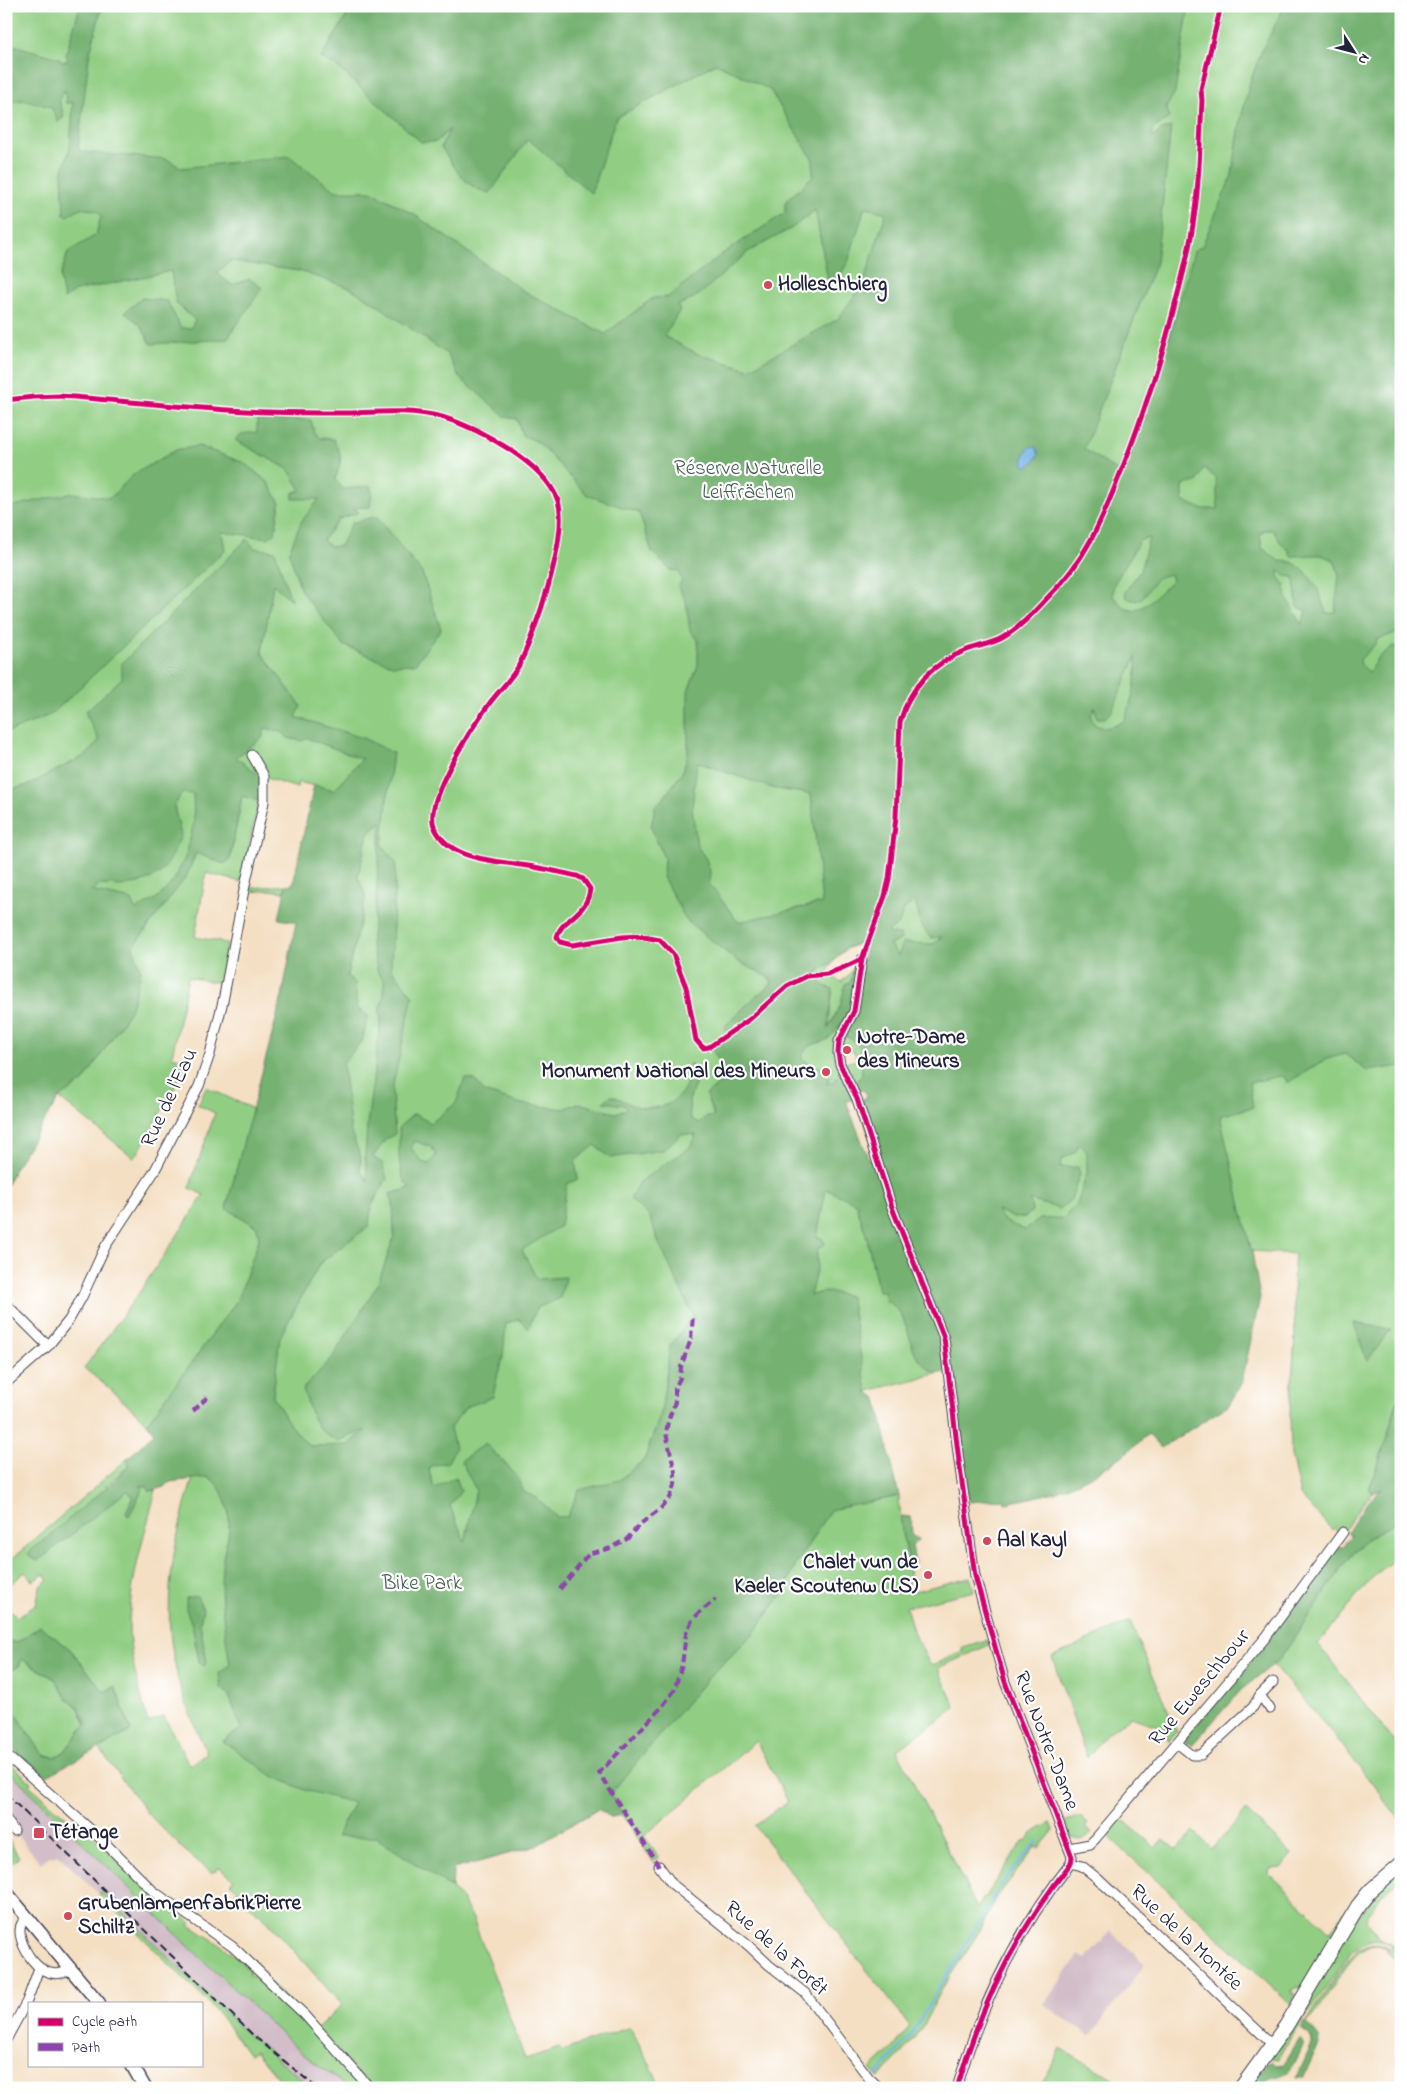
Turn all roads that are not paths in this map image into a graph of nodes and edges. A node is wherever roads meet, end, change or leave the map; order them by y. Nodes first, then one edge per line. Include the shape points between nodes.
1 (252, 755) dead end
2 (862, 959) dead end
3 (6, 1304) edge
4 (48, 1346) junction
5 (6, 1383) edge
6 (1343, 1532) dead end
7 (1273, 1682) dead end
8 (1260, 1695) junction
9 (1270, 1708) dead end
10 (1177, 1743) junction
11 (6, 1755) edge
12 (6, 1819) edge
13 (14, 1831) dead end
14 (1070, 1848) junction
15 (1071, 1863) junction
16 (1401, 1864) edge
17 (659, 1866) dead end
18 (6, 1892) edge
19 (28, 1918) junction
20 (39, 1968) junction
21 (72, 1968) junction
22 (98, 2002) edge
23 (6, 2019) edge
24 (14, 2026) junction
25 (6, 2040) edge
26 (1273, 2045) junction
27 (133, 2066) edge
28 (145, 2088) edge
29 (370, 2088) edge
30 (880, 2088) edge
31 (957, 2088) edge
32 (1241, 2088) edge

1 - 4 street, Rue de l'Eau via 264,776 264,802 206,1069 154,1172 105,1247 69,1320
2 - 14 street, Rue Notre-Dame via 854,1011 840,1041 840,1064 857,1099 893,1210 944,1338 975,1576 1005,1682
3 - 4 street
4 - 5 street, Rue de l'Eau
6 - 10 street, Rue Eweschbour via 1277,1623
7 - 8 street
8 - 9 street
8 - 10 street via 1253,1708 1201,1755 1192,1756
10 - 14 street, Rue Eweschbour via 1090,1844
11 - 29 street via 99,1837 159,1896 233,1947 295,2004
12 - 13 street
14 - 15 street, Rue Notre-Dame
15 - 26 street, Rue de la Montée via 1082,1866 1097,1878
15 - 31 street via 1006,1961 973,2035
16 - 26 main road via 1358,1906
17 - 30 street, Rue de la Forêt via 672,1884 805,1993
18 - 19 main road
19 - 20 street via 21,1923 20,1932 25,1949
19 - 21 main road
20 - 21 street via 58,1975
20 - 24 street
21 - 22 main road
23 - 24 street
24 - 25 street
26 - 32 main road
27 - 28 main road

